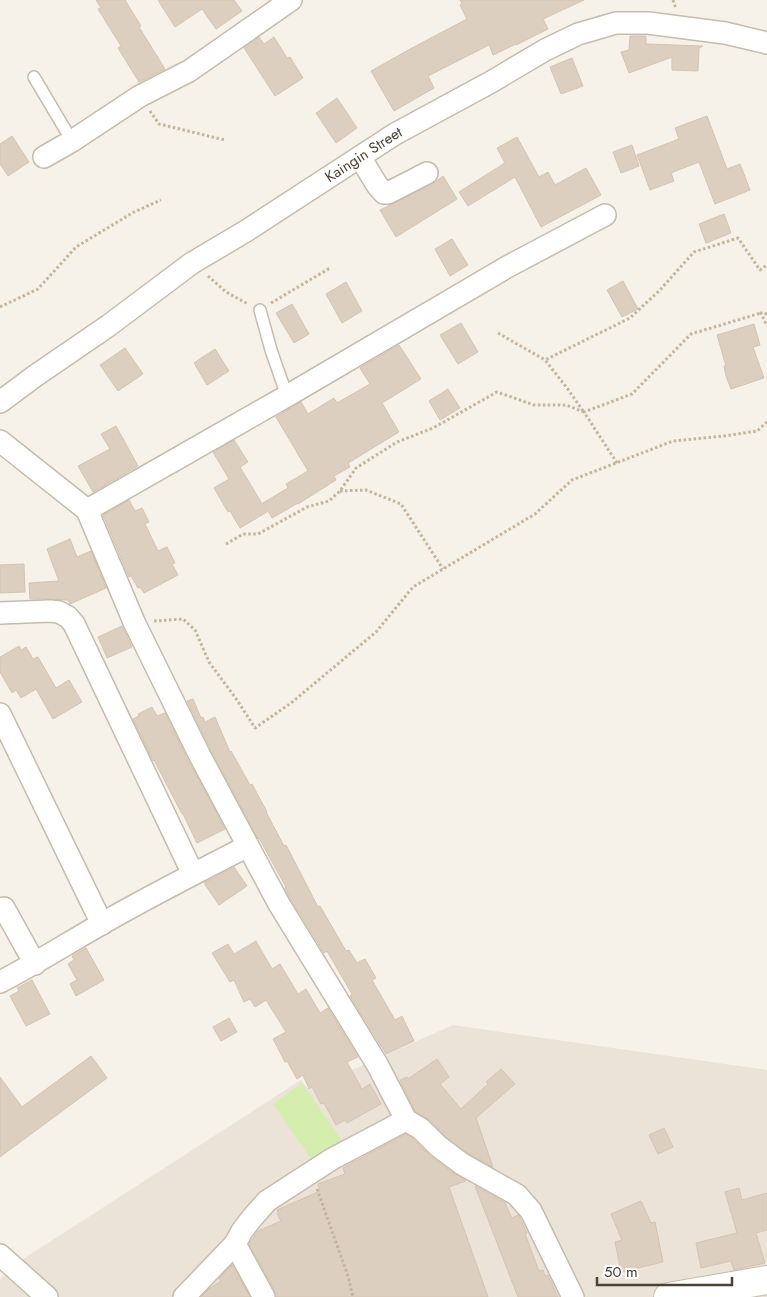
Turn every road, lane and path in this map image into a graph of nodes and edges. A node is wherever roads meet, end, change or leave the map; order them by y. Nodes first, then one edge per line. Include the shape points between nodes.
1 (291, 0) edge
2 (767, 43) edge
3 (34, 77) dead end
4 (140, 96) junction
5 (225, 140) dead end
6 (72, 141) junction
7 (44, 157) dead end
8 (360, 157) junction
9 (427, 172) dead end
10 (161, 200) dead end
11 (605, 215) dead end
12 (192, 263) junction
13 (767, 265) edge
14 (330, 268) dead end
15 (0, 307) edge
16 (260, 310) junction
17 (761, 313) junction
18 (767, 314) edge
19 (767, 326) edge
20 (498, 332) dead end
21 (545, 360) junction
22 (287, 396) junction
23 (0, 402) edge
24 (584, 412) junction
25 (767, 422) edge
26 (0, 441) edge
27 (617, 463) junction
28 (340, 492) junction
29 (87, 510) junction
30 (226, 544) dead end
31 (443, 569) junction
32 (0, 613) edge
33 (134, 622) junction
34 (0, 714) edge
35 (248, 846) junction
36 (193, 874) junction
37 (4, 908) dead end
38 (102, 924) junction
39 (35, 964) junction
40 (0, 982) edge
41 (406, 1120) junction
42 (311, 1172) junction
43 (235, 1244) junction
44 (0, 1255) edge
45 (767, 1280) edge
46 (47, 1297) edge
47 (184, 1297) edge
48 (264, 1297) edge
49 (353, 1297) edge
50 (573, 1297) edge
51 (668, 1297) edge

1 - 4 street via 189,71
2 - 8 street, Kaingin Street via 725,33 648,23 616,23 578,34 545,50
3 - 6 lane
4 - 5 path via 159,124
4 - 6 street
6 - 7 street
8 - 9 street via 384,193
8 - 12 street, Kaingin Street
10 - 15 path via 134,212 76,247 38,289
11 - 22 street via 507,267
12 - 16 path via 226,292
12 - 23 street, Kaingin Street
13 - 21 path via 760,270 738,238 694,252 630,318
14 - 16 path
16 - 22 lane
17 - 18 path
17 - 19 path
17 - 24 path via 691,334 632,394
20 - 21 path
21 - 24 path
22 - 29 street
24 - 27 path
24 - 28 path via 566,405 534,405 496,392 434,428 397,442 356,468
25 - 27 path via 757,431 673,441
26 - 29 street
27 - 31 path via 572,480 535,514
28 - 30 path via 329,501 307,507 258,534 243,534
28 - 31 path via 366,490 401,504
29 - 33 street
31 - 33 path via 413,587 376,632 255,728 209,662 195,630 183,619
32 - 36 street via 59,612 74,624
33 - 35 street
34 - 38 street
35 - 36 street
35 - 41 street via 279,904 377,1064
36 - 38 street
37 - 39 street
38 - 39 street
39 - 40 street
41 - 42 street
41 - 50 street via 462,1164 517,1195 531,1212
42 - 43 street via 267,1202
42 - 49 path
43 - 47 street
43 - 48 street
44 - 46 street
45 - 51 street

